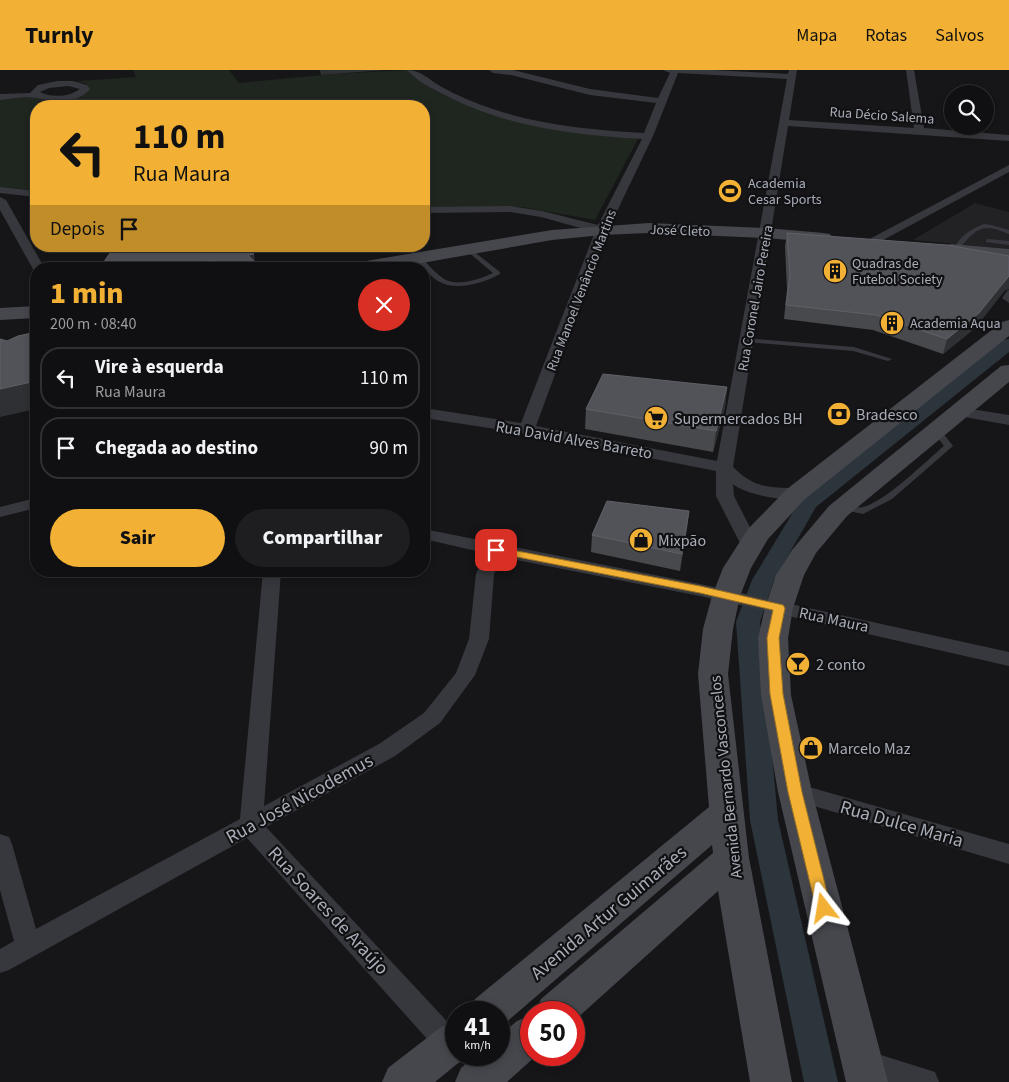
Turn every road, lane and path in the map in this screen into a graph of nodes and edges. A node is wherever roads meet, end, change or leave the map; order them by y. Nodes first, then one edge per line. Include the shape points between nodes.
1 (412, 70) edge
2 (416, 70) edge
3 (493, 70) edge
4 (910, 70) edge
5 (671, 71) edge
6 (793, 74) edge
7 (36, 95) junction
8 (0, 97) edge
9 (661, 101) junction
10 (784, 123) junction
11 (919, 131) junction
12 (648, 136) junction
13 (1009, 138) edge
14 (1009, 168) edge
15 (0, 190) edge
16 (30, 193) edge
17 (0, 200) edge
18 (430, 210) edge
19 (602, 230) junction
20 (1009, 232) edge
21 (766, 233) junction
22 (870, 242) junction
23 (899, 244) edge
24 (937, 248) edge
25 (468, 249) junction
26 (957, 249) junction
27 (1001, 251) edge
28 (419, 258) junction
29 (35, 262) edge
30 (395, 262) edge
31 (423, 262) edge
32 (430, 269) edge
33 (1009, 292) edge
34 (1009, 301) edge
35 (30, 312) edge
36 (0, 314) edge
37 (1009, 326) edge
38 (747, 340) junction
39 (888, 359) dead end
40 (1009, 370) edge
41 (958, 412) junction
42 (430, 414) edge
43 (1009, 420) edge
44 (527, 429) junction
45 (724, 468) junction
46 (796, 494) junction
47 (30, 504) edge
48 (0, 512) edge
49 (430, 535) edge
50 (750, 545) junction
51 (496, 550) junction
52 (272, 577) edge
53 (726, 596) junction
54 (779, 608) junction
55 (1009, 659) edge
56 (795, 792) junction
57 (727, 812) junction
58 (251, 826) junction
59 (0, 844) edge
60 (1009, 854) edge
61 (732, 858) junction
62 (28, 946) junction
63 (0, 962) edge
64 (502, 1001) edge
65 (568, 1001) edge
66 (445, 1036) edge
67 (520, 1044) edge
68 (445, 1055) edge
69 (467, 1066) edge
70 (865, 1072) edge
71 (403, 1082) edge
72 (477, 1082) edge
73 (771, 1082) edge
74 (925, 1082) edge

1 - 2 street
1 - 12 street via 437,89 473,106 509,117 603,134
3 - 9 street via 590,92
4 - 11 street
5 - 6 street
5 - 9 street, Rua Manoel Venâncio Martins
6 - 10 street, Rua Coronel Jairo Pereira
7 - 7 street via 35,91 66,80 85,89 65,97
7 - 8 street
9 - 12 street, Rua Manoel Venâncio Martins
10 - 11 street, Rua Décio Salema
10 - 21 street, Rua Coronel Jairo Pereira
11 - 13 street, Rua Décio Salema
12 - 19 street, Rua Manoel Venâncio Martins
14 - 22 street
15 - 16 street
17 - 29 street
18 - 19 street via 510,209
19 - 21 main road, José Cleto via 649,228
19 - 25 main road, José Cleto
19 - 44 street, Rua Manoel Venâncio Martins
20 - 26 lane via 982,227 960,242
21 - 22 main road, José Cleto
21 - 38 street, Rua Coronel Jairo Pereira
22 - 23 main road, José Cleto
24 - 26 main road
25 - 28 main road, José Cleto
25 - 32 lane via 498,273 490,279 452,284 442,281
26 - 27 main road
28 - 30 main road, José Cleto
28 - 31 lane
33 - 34 lane via 1006,298
35 - 36 main road
37 - 46 main road, Avenida Bernardo Vasconcelos
38 - 39 lane via 854,349
38 - 45 street, Rua Coronel Jairo Pereira
40 - 41 main road
41 - 43 street
41 - 54 main road via 936,430 900,474 844,506 825,524 790,575
42 - 44 street, Rua David Alves Barreto
44 - 45 street, Rua David Alves Barreto
45 - 46 street via 743,484 764,491
45 - 50 street, Rua Coronel Jairo Pereira via 725,496
46 - 50 main road, Avenida Bernardo Vasconcelos
47 - 48 street
49 - 51 street, Rua Maura
50 - 53 main road, Avenida Bernardo Vasconcelos
51 - 53 street, Rua Maura
51 - 58 street, Rua José Nicodemus via 485,574 479,640 466,675 432,718 387,750
52 - 58 street
53 - 54 street, Rua Maura
53 - 57 main road, Avenida Bernardo Vasconcelos via 713,674
54 - 55 street, Rua Maura
54 - 56 main road via 773,638 776,694
56 - 60 street, Rua Dulce Maria
56 - 70 main road
57 - 61 main road, Avenida Bernardo Vasconcelos
57 - 64 main road, Avenida Artur Guimarães
58 - 62 street, Rua José Nicodemus
58 - 66 street, Rua Soares de Araújo
59 - 62 street
61 - 65 main road
61 - 73 main road, Avenida Bernardo Vasconcelos
62 - 63 street, Rua José Nicodemus
67 - 72 main road
68 - 71 main road
69 - 72 street, Rua Soares de Araújo
70 - 74 street

